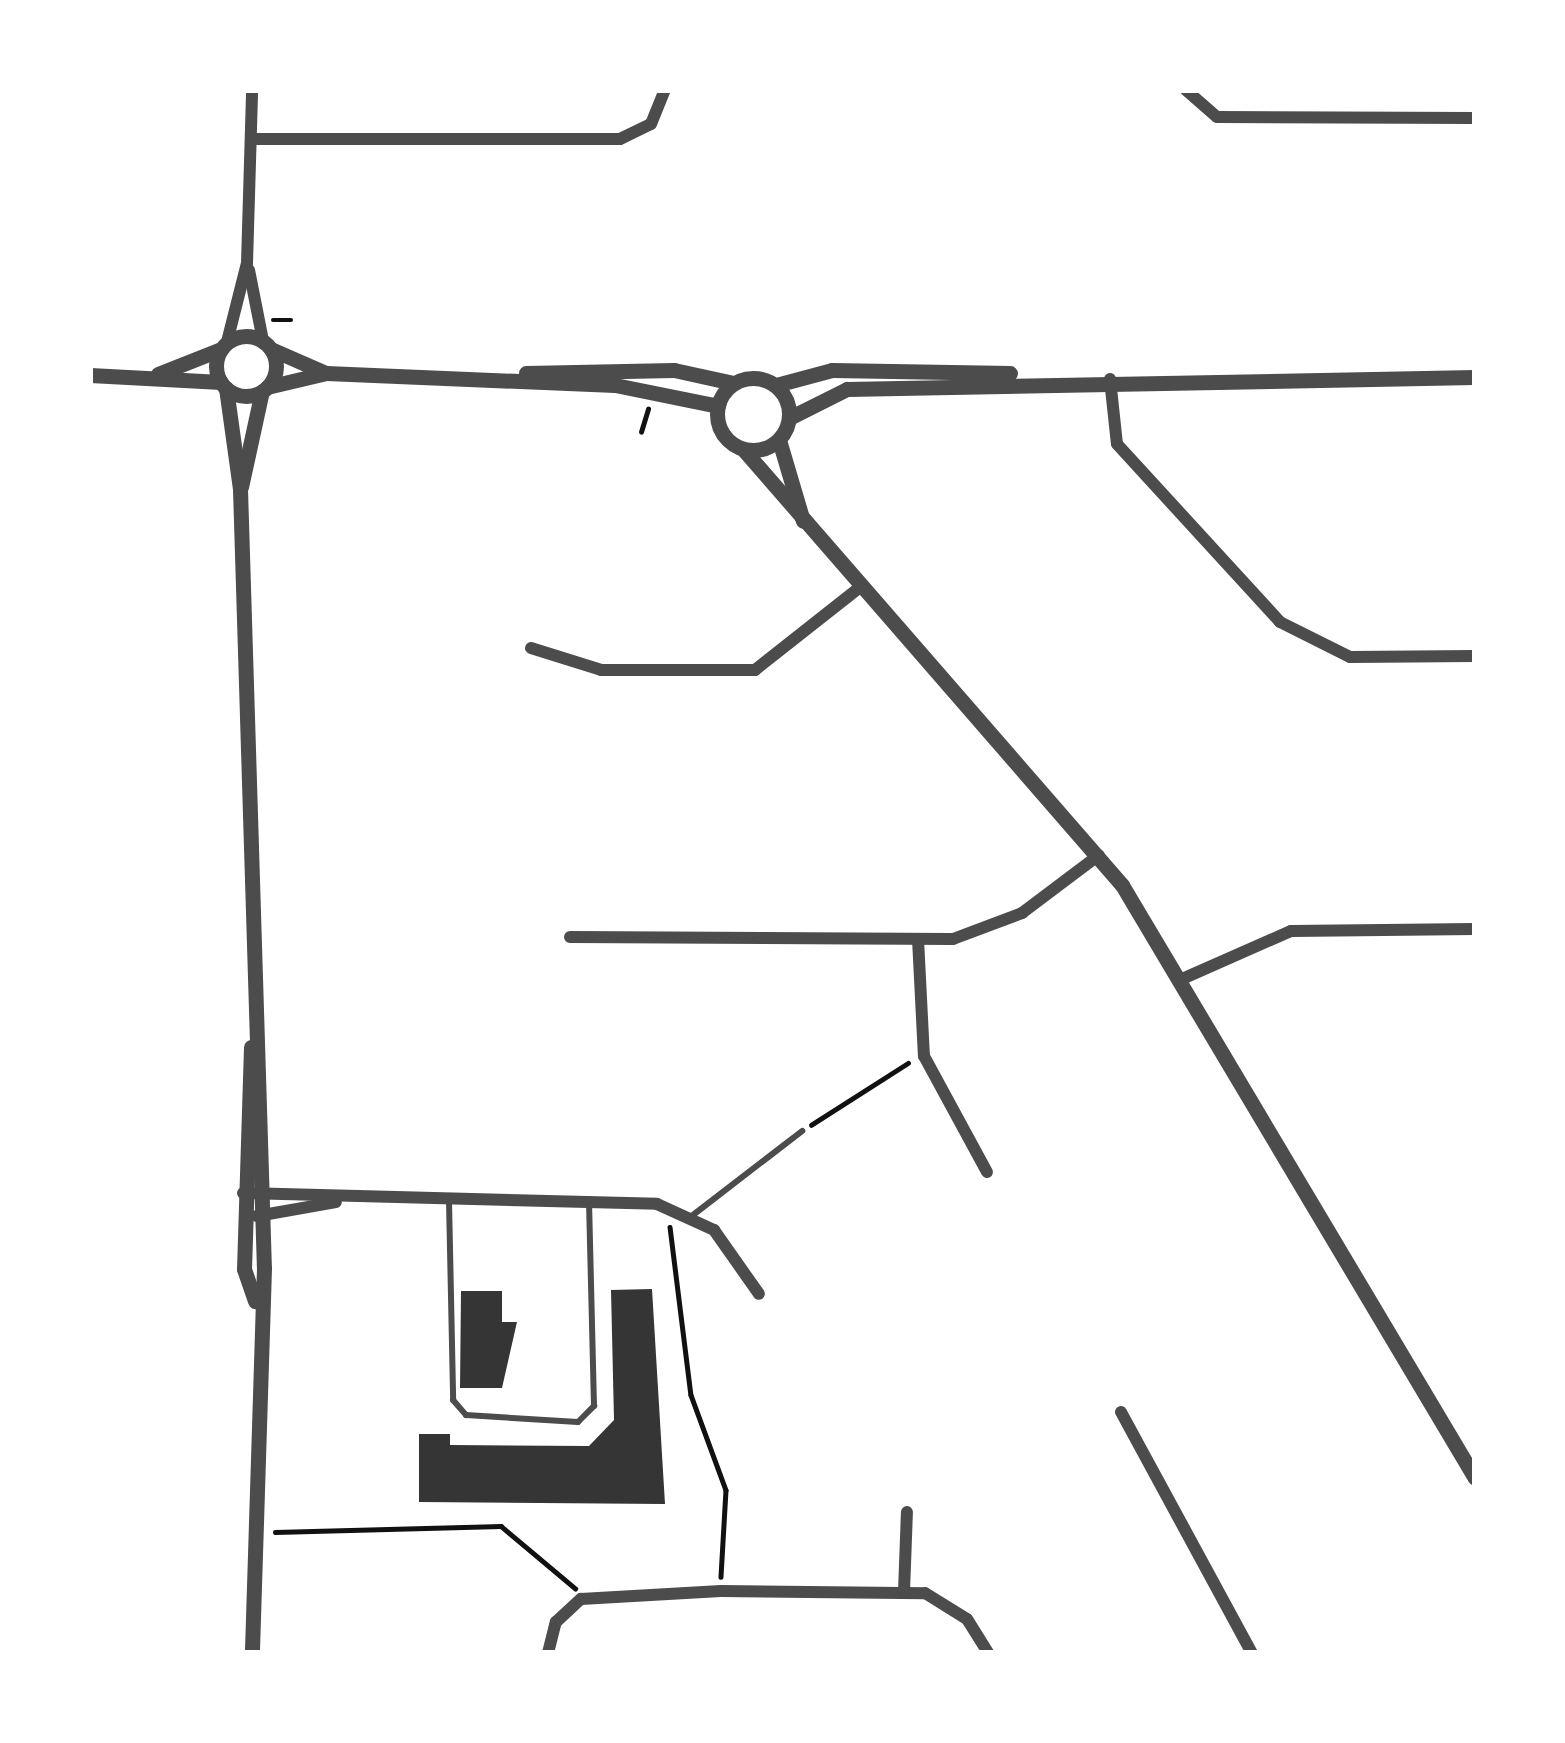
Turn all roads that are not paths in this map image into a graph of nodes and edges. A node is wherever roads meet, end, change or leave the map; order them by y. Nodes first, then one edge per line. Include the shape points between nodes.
1 (252, 90) edge
2 (664, 90) edge
3 (1186, 90) edge
4 (1475, 118) edge
5 (252, 139) junction
6 (248, 263) junction
7 (267, 345) junction
8 (224, 346) junction
9 (326, 373) junction
10 (90, 375) edge
11 (155, 375) junction
12 (1110, 377) junction
13 (1475, 377) edge
14 (475, 378) junction
15 (1054, 378) junction
16 (733, 383) junction
17 (223, 385) junction
18 (776, 385) junction
19 (265, 389) junction
20 (718, 406) junction
21 (790, 418) junction
22 (779, 440) junction
23 (743, 449) junction
24 (240, 489) junction
25 (804, 524) junction
26 (859, 588) junction
27 (531, 648) dead end
28 (1475, 656) edge
29 (1099, 854) junction
30 (1475, 929) edge
31 (570, 937) dead end
32 (918, 939) junction
33 (1182, 979) junction
34 (251, 1046) junction
35 (802, 1131) road end
36 (987, 1172) dead end
37 (243, 1193) junction
38 (261, 1193) junction
39 (449, 1201) junction
40 (338, 1202) junction
41 (589, 1204) junction
42 (693, 1215) junction
43 (262, 1216) junction
44 (243, 1217) junction
45 (759, 1294) dead end
46 (256, 1304) junction
47 (1121, 1412) dead end
48 (1475, 1478) edge
49 (907, 1512) dead end
50 (904, 1592) junction
51 (253, 1653) edge
52 (548, 1653) edge
53 (988, 1653) edge
54 (1252, 1653) edge

1 - 5 street
2 - 5 street via 651,124 620,139
3 - 4 street via 1217,117
5 - 6 street
6 - 7 street
6 - 8 street
7 - 8 street
7 - 9 street
7 - 19 street
8 - 11 street
8 - 17 street
9 - 14 street
9 - 19 street
10 - 11 street
11 - 17 street
12 - 13 street
12 - 15 street
12 - 28 street via 1118,444 1280,622 1350,657
14 - 16 street via 657,370
14 - 20 street via 654,388
15 - 18 street via 832,370
15 - 21 street via 847,389
16 - 18 street
16 - 20 street
17 - 19 street
17 - 24 street
18 - 21 street
19 - 24 street
20 - 23 street via 725,437
21 - 22 street
22 - 23 street
22 - 25 street
23 - 25 street
24 - 34 street
25 - 26 street
26 - 27 street via 755,670 601,670
26 - 29 street
29 - 32 street via 985,931
29 - 33 street
30 - 33 street via 1291,932
31 - 32 street
32 - 36 street via 924,1056
33 - 48 street
34 - 37 street
34 - 38 street
35 - 42 lane
37 - 38 street
37 - 44 street
38 - 40 street
38 - 43 street
39 - 40 street
39 - 41 street
39 - 41 lane via 453,1400 466,1415 578,1422 594,1406
40 - 43 street
41 - 42 street
42 - 45 street
43 - 44 street
43 - 46 street
44 - 46 street
46 - 51 street
47 - 54 street
49 - 50 street
50 - 52 street via 580,1598 556,1622
50 - 53 street via 949,1603

